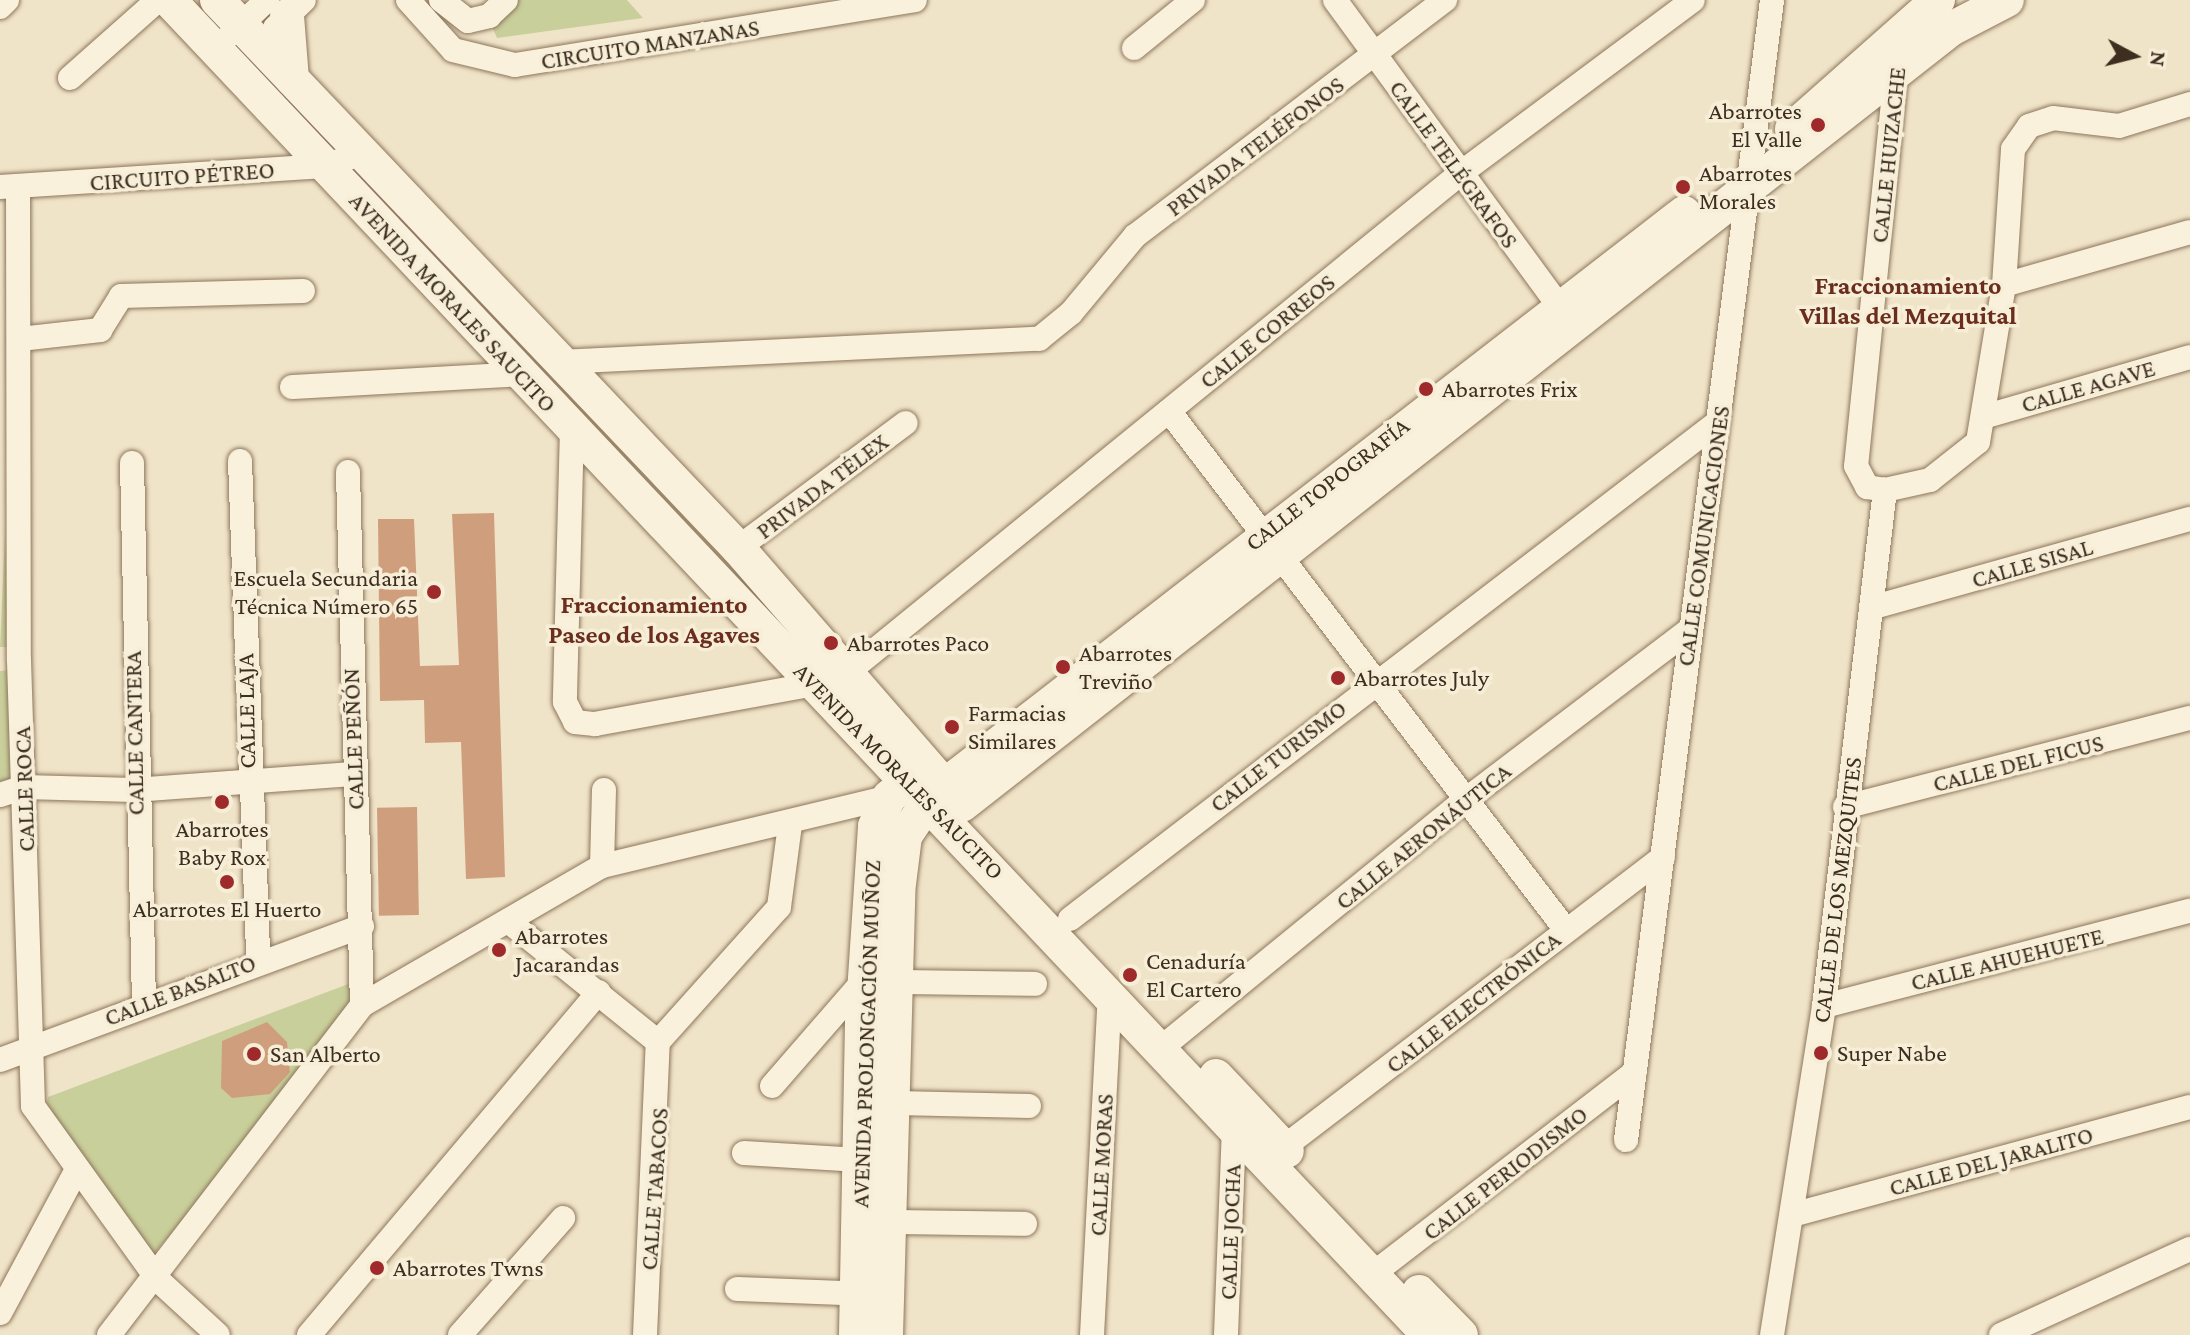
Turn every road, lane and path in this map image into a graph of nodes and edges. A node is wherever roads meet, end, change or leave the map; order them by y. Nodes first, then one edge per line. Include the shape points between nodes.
1 (7, 0) edge
2 (158, 0) edge
3 (169, 0) edge
4 (217, 0) edge
5 (408, 0) edge
6 (441, 0) edge
7 (506, 0) edge
8 (915, 0) edge
9 (1193, 0) edge
10 (1335, 0) edge
11 (1445, 0) edge
12 (1693, 0) edge
13 (1772, 0) edge
14 (1901, 0) edge
15 (1938, 0) edge
16 (2007, 0) edge
17 (286, 5) edge
18 (0, 7) edge
19 (798, 10) edge
20 (249, 34) junction
21 (1898, 34) junction
22 (1134, 48) dead end
23 (1376, 56) junction
24 (223, 58) junction
25 (1896, 73) junction
26 (70, 78) dead end
27 (292, 79) junction
28 (2190, 104) edge
29 (363, 153) junction
30 (324, 166) junction
31 (1461, 173) junction
32 (1749, 178) junction
33 (9, 187) edge
34 (2190, 232) edge
35 (2004, 285) junction
36 (303, 291) dead end
37 (10, 310) edge
38 (1566, 316) junction
39 (20, 339) junction
40 (2190, 357) edge
41 (561, 362) junction
42 (521, 374) junction
43 (292, 387) dead end
44 (8, 391) edge
45 (1169, 411) junction
46 (1987, 416) junction
47 (1718, 422) junction
48 (906, 423) dead end
49 (572, 428) junction
50 (240, 461) dead end
51 (132, 463) dead end
52 (348, 472) dead end
53 (1885, 490) junction
54 (20, 506) junction
55 (2190, 519) edge
56 (0, 536) edge
57 (1272, 545) junction
58 (738, 548) junction
59 (1874, 607) junction
60 (1689, 630) junction
61 (10, 660) edge
62 (848, 672) junction
63 (1375, 680) junction
64 (815, 684) junction
65 (2190, 718) edge
66 (352, 774) junction
67 (248, 785) junction
68 (24, 787) junction
69 (134, 790) junction
70 (604, 790) dead end
71 (927, 793) junction
72 (0, 795) edge
73 (1468, 798) junction
74 (1845, 807) junction
75 (790, 825) junction
76 (1663, 857) junction
77 (602, 866) junction
78 (2190, 911) edge
79 (1070, 919) junction
80 (508, 921) junction
81 (362, 926) junction
82 (1566, 930) junction
83 (258, 960) junction
84 (880, 981) junction
85 (1035, 984) dead end
86 (599, 992) junction
87 (1110, 996) junction
88 (144, 1004) junction
89 (362, 1005) junction
90 (1824, 1006) junction
91 (862, 1023) junction
92 (896, 1027) junction
93 (658, 1042) junction
94 (1169, 1042) junction
95 (35, 1047) junction
96 (0, 1060) edge
97 (1635, 1072) junction
98 (772, 1086) dead end
99 (897, 1103) junction
100 (1029, 1106) dead end
101 (2190, 1107) edge
102 (1234, 1129) junction
103 (1626, 1140) dead end
104 (1284, 1147) junction
105 (744, 1153) dead end
106 (860, 1160) junction
107 (75, 1173) junction
108 (1792, 1215) junction
109 (563, 1218) dead end
110 (890, 1222) junction
111 (1025, 1224) dead end
112 (2190, 1249) edge
113 (1382, 1268) junction
114 (158, 1280) junction
115 (737, 1289) dead end
116 (872, 1294) junction
117 (0, 1313) edge
118 (641, 1330) edge
119 (109, 1335) edge
120 (218, 1335) edge
121 (309, 1335) edge
122 (460, 1335) edge
123 (856, 1335) edge
124 (886, 1335) edge
125 (1092, 1335) edge
126 (1226, 1335) edge
127 (1429, 1335) edge
128 (1461, 1335) edge
129 (1772, 1335) edge
130 (2001, 1335) edge

1 - 18 street
2 - 26 street
3 - 24 main road, AVENIDA MORALES SAUCITO
4 - 20 main road, AVENIDA MORALES SAUCITO
5 - 19 street, CIRCUITO MANZANAS via 453,50 515,65
6 - 7 street via 468,21 489,16
8 - 19 street, CIRCUITO MANZANAS
9 - 22 street
10 - 23 street, CALLE TELÉGRAFOS
11 - 23 street, PRIVADA TELÉFONOS
12 - 31 street, CALLE CORREOS
13 - 32 street, CALLE COMUNICACIONES
14 - 21 main road, CALLE HUIZACHE
15 - 21 main road, CALLE TOPOGRAFÍA
16 - 25 main road, CALLE TOPOGRAFÍA via 1951,29
17 - 20 street
17 - 27 main road
20 - 24 street
20 - 27 main road, AVENIDA MORALES SAUCITO
21 - 25 main road, CALLE HUIZACHE
21 - 32 main road, CALLE TOPOGRAFÍA
23 - 31 street, CALLE TELÉGRAFOS
23 - 41 street, PRIVADA TELÉFONOS via 1135,236 1071,313 1039,339
24 - 30 main road, AVENIDA MORALES SAUCITO
25 - 32 main road, CALLE TOPOGRAFÍA
25 - 53 street, CALLE HUIZACHE via 1856,466 1867,487
27 - 29 main road, AVENIDA MORALES SAUCITO
28 - 35 street via 2119,126 2053,118 2029,126 2013,149
29 - 30 street, CIRCUITO PÉTREO
29 - 41 main road, AVENIDA MORALES SAUCITO
30 - 33 street, CIRCUITO PÉTREO
30 - 42 main road, AVENIDA MORALES SAUCITO
31 - 38 street, CALLE TELÉGRAFOS
31 - 45 street, CALLE CORREOS
32 - 38 main road, CALLE TOPOGRAFÍA
32 - 47 street, CALLE COMUNICACIONES
33 - 37 street, CALLE ROCA
34 - 35 street
35 - 46 street
36 - 39 street via 121,296 100,330
37 - 39 street, CALLE ROCA
38 - 57 main road, CALLE TOPOGRAFÍA
39 - 44 street, CALLE ROCA
40 - 46 street, CALLE AGAVE
41 - 58 main road, AVENIDA MORALES SAUCITO
42 - 43 street
42 - 49 main road, AVENIDA MORALES SAUCITO
44 - 54 street, CALLE ROCA
45 - 57 street
45 - 62 street, CALLE CORREOS
46 - 53 street via 1978,442 1958,463 1930,480
47 - 60 street, CALLE COMUNICACIONES
47 - 63 street, CALLE TURISMO
48 - 58 street, PRIVADA TÉLEX
49 - 64 main road, AVENIDA MORALES SAUCITO
49 - 64 street via 565,702 575,722 595,724
50 - 67 street, CALLE LAJA
51 - 69 street, CALLE CANTERA
52 - 66 street, CALLE PEÑÓN
53 - 59 street, CALLE DE LOS MEZQUITES
54 - 56 street
54 - 61 street, CALLE ROCA
55 - 59 street, CALLE SISAL
57 - 63 street
57 - 71 main road, CALLE TOPOGRAFÍA
58 - 62 main road, AVENIDA MORALES SAUCITO
59 - 74 street, CALLE DE LOS MEZQUITES
60 - 73 street, CALLE AERONÁUTICA
60 - 76 street, CALLE COMUNICACIONES
61 - 68 street, CALLE ROCA
62 - 71 main road, AVENIDA MORALES SAUCITO
63 - 73 street
63 - 79 street, CALLE TURISMO
64 - 71 main road, AVENIDA MORALES SAUCITO
65 - 74 street, CALLE DEL FICUS
66 - 67 street
66 - 81 street, CALLE PEÑÓN
67 - 69 street
67 - 83 street, CALLE LAJA
68 - 69 street
68 - 72 street
68 - 95 street, CALLE ROCA
69 - 88 street, CALLE CANTERA
70 - 77 street
71 - 75 street
71 - 79 main road, AVENIDA MORALES SAUCITO
71 - 84 main road, AVENIDA PROLONGACIÓN MUÑOZ via 905,836
71 - 87 main road, AVENIDA MORALES SAUCITO
73 - 82 street
73 - 94 street, CALLE AERONÁUTICA
74 - 90 street, CALLE DE LOS MEZQUITES
75 - 77 street
75 - 93 street via 779,907
76 - 82 street, CALLE ELECTRÓNICA
76 - 97 street, CALLE COMUNICACIONES
77 - 80 street
78 - 90 street, CALLE AHUEHUETE
79 - 94 main road, AVENIDA MORALES SAUCITO
80 - 86 street
80 - 89 street
81 - 83 street, CALLE BASALTO
81 - 89 street, CALLE PEÑÓN
82 - 104 street, CALLE ELECTRÓNICA
83 - 88 street, CALLE BASALTO
84 - 85 street
84 - 91 main road, AVENIDA PROLONGACIÓN MUÑOZ
84 - 92 main road, AVENIDA PROLONGACIÓN MUÑOZ
84 - 98 street
86 - 93 street
86 - 121 street
87 - 94 main road, AVENIDA MORALES SAUCITO
87 - 125 street, CALLE MORAS
88 - 95 street, CALLE BASALTO
89 - 114 street
90 - 108 street, CALLE DE LOS MEZQUITES
91 - 92 main road
91 - 106 main road, AVENIDA PROLONGACIÓN MUÑOZ
92 - 99 main road, AVENIDA PROLONGACIÓN MUÑOZ
93 - 118 street, CALLE TABACOS
94 - 102 main road, AVENIDA MORALES SAUCITO
94 - 104 main road, AVENIDA MORALES SAUCITO
95 - 96 street, CALLE BASALTO
95 - 107 street, CALLE ROCA via 33,1106
97 - 103 street, CALLE COMUNICACIONES
97 - 113 street, CALLE PERIODISMO
99 - 100 street
99 - 110 main road, AVENIDA PROLONGACIÓN MUÑOZ
101 - 108 street, CALLE DEL JARALITO
102 - 113 main road, AVENIDA MORALES SAUCITO
102 - 126 street, CALLE JOCHA
104 - 113 main road, AVENIDA MORALES SAUCITO
105 - 106 street
106 - 116 main road, AVENIDA PROLONGACIÓN MUÑOZ
107 - 114 street, CALLE ROCA
107 - 117 street
108 - 129 street, CALLE DE LOS MEZQUITES
109 - 122 street
110 - 111 street
110 - 116 main road, AVENIDA PROLONGACIÓN MUÑOZ
112 - 130 street
113 - 127 main road, AVENIDA MORALES SAUCITO
113 - 128 main road, AVENIDA MORALES SAUCITO
114 - 119 street
114 - 120 street, CALLE ROCA
115 - 116 street
116 - 123 main road, AVENIDA PROLONGACIÓN MUÑOZ
116 - 124 main road, AVENIDA PROLONGACIÓN MUÑOZ

